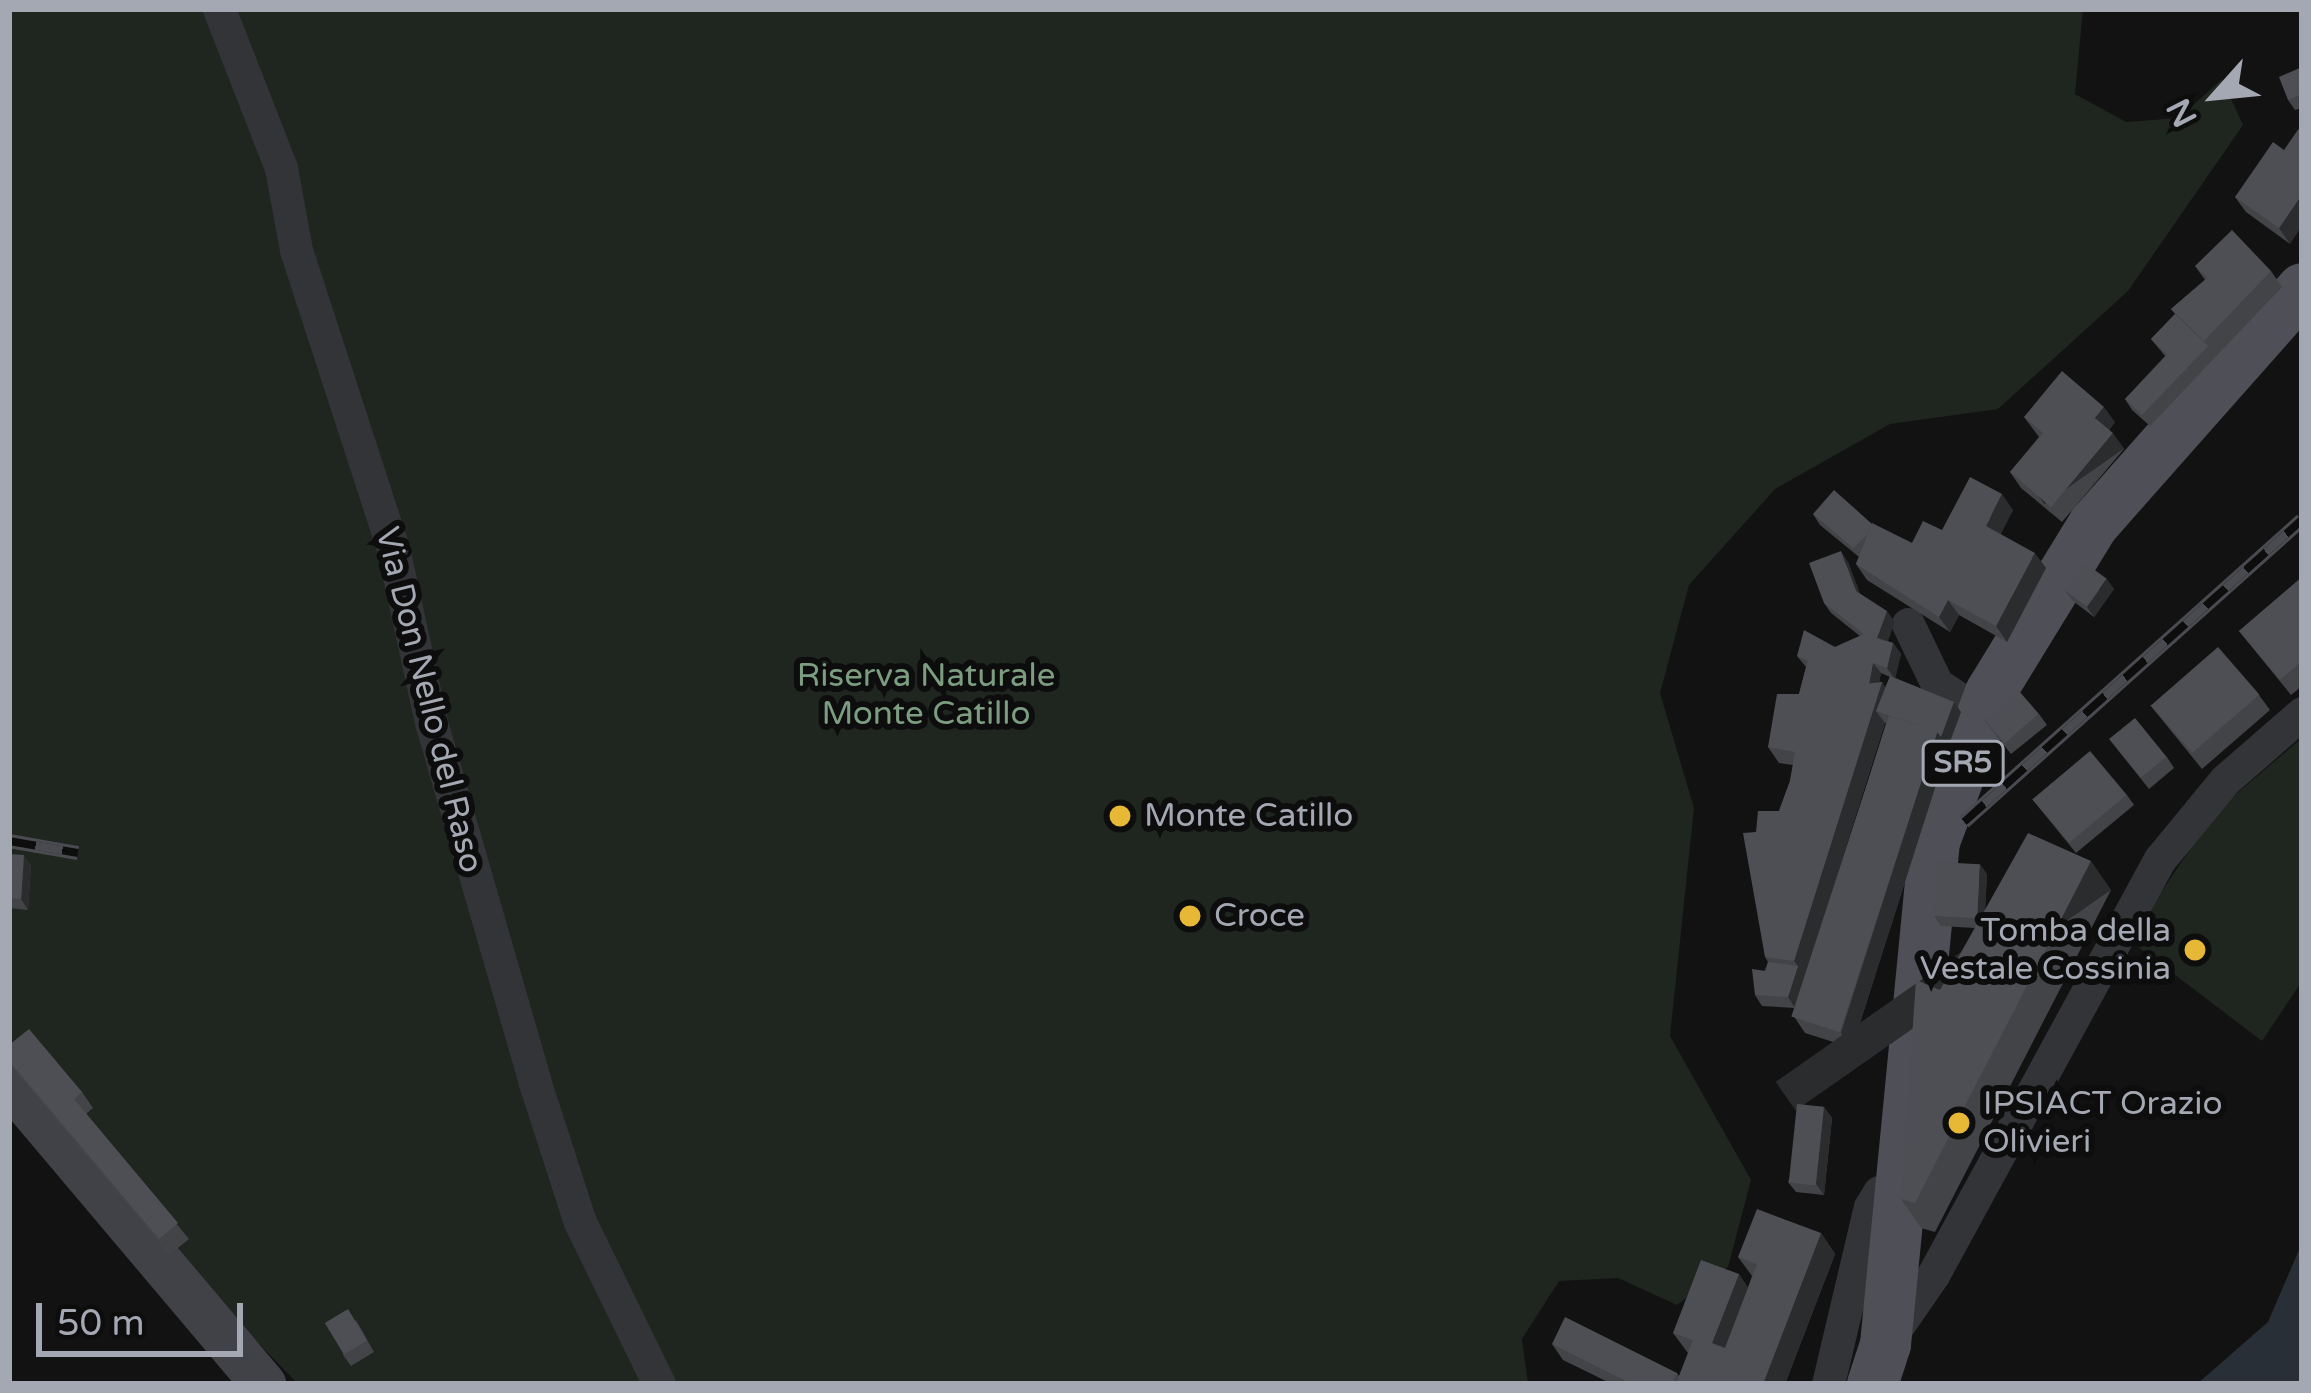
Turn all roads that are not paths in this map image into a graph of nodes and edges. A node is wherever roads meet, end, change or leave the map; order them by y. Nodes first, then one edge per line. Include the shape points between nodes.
1 (219, 9) edge
2 (2300, 290) edge
3 (1908, 624) dead end
4 (2302, 713) edge
5 (1982, 714) junction
6 (9, 1083) edge
7 (1901, 1185) junction
8 (1878, 1364) edge
9 (263, 1384) edge
10 (659, 1384) edge
11 (1828, 1384) edge

1 - 10 street, Via Don Nello del Raso via 280,168 296,250 393,548 430,722 547,1120 580,1222
2 - 5 main road, SR5 via 2092,524
3 - 5 street via 1937,684
4 - 8 street via 2225,780 2160,859
5 - 7 main road, SR5 via 1934,841
6 - 9 main road
7 - 8 main road, SR5
7 - 11 street via 1884,1189 1870,1207

